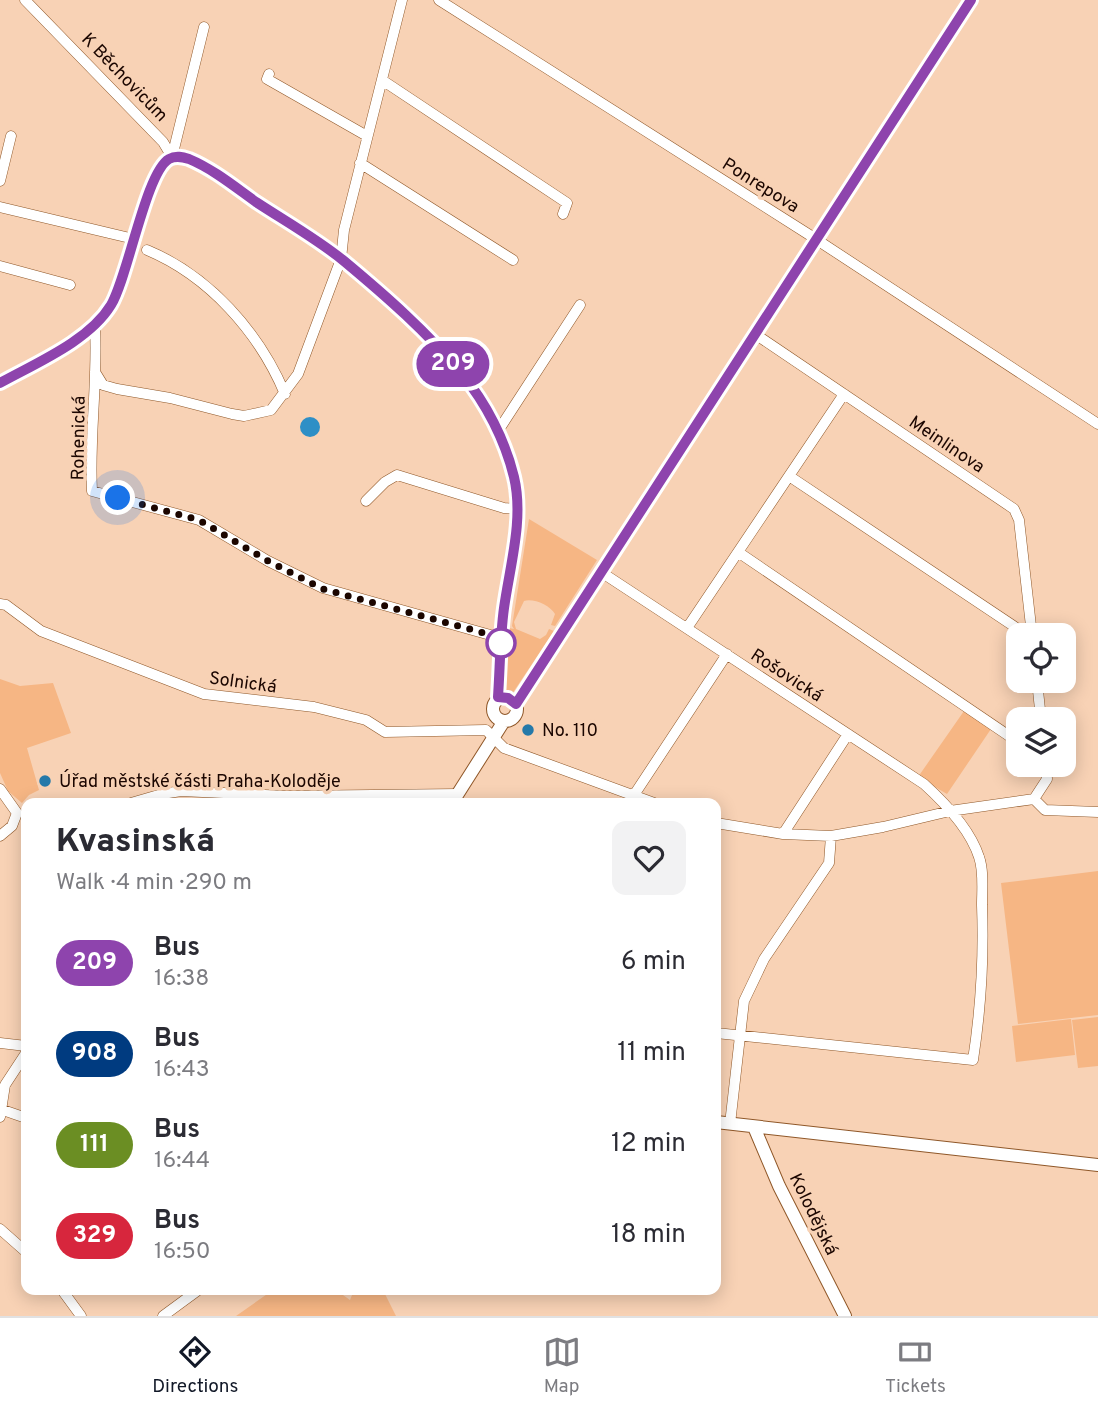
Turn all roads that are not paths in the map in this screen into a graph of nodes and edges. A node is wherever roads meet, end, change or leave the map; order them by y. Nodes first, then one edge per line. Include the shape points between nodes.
1 (25, 0) edge
2 (402, 0) edge
3 (439, 0) edge
4 (971, 0) edge
5 (204, 27) dead end
6 (269, 74) dead end
7 (382, 80) junction
8 (11, 136) dead end
9 (367, 136) junction
10 (172, 157) junction
11 (360, 163) junction
12 (0, 181) edge
13 (0, 207) edge
14 (563, 214) dead end
15 (134, 239) junction
16 (817, 240) junction
17 (147, 250) dead end
18 (341, 259) junction
19 (513, 260) dead end
20 (0, 266) edge
21 (70, 285) dead end
22 (580, 305) dead end
23 (94, 326) junction
24 (755, 334) junction
25 (95, 372) junction
26 (0, 383) edge
27 (285, 394) junction
28 (844, 394) junction
29 (1098, 424) edge
30 (498, 430) junction
31 (789, 476) junction
32 (366, 501) dead end
33 (518, 509) junction
34 (738, 552) junction
35 (601, 572) junction
36 (0, 604) edge
37 (1012, 623) edge
38 (1029, 623) edge
39 (687, 628) junction
40 (501, 638) junction
41 (727, 654) junction
42 (498, 699) junction
43 (516, 704) junction
44 (501, 720) junction
45 (848, 734) junction
46 (1006, 734) edge
47 (495, 736) junction
48 (1047, 777) edge
49 (0, 789) edge
50 (634, 795) junction
51 (148, 798) edge
52 (455, 798) edge
53 (642, 798) edge
54 (1034, 799) junction
55 (950, 811) junction
56 (1098, 812) edge
57 (21, 813) edge
58 (721, 824) edge
59 (783, 834) junction
60 (831, 835) junction
61 (0, 836) edge
62 (721, 1034) edge
63 (738, 1036) junction
64 (0, 1043) edge
65 (21, 1045) edge
66 (21, 1060) edge
67 (0, 1112) edge
68 (21, 1117) edge
69 (721, 1123) edge
70 (730, 1124) junction
71 (754, 1126) junction
72 (1098, 1165) edge
73 (0, 1229) edge
74 (21, 1248) edge
75 (66, 1295) edge
76 (189, 1295) edge
77 (81, 1316) edge
78 (163, 1316) edge
79 (845, 1316) edge

1 - 10 street, K Běchovicům via 163,142
2 - 7 street
3 - 16 street, Ponrepova
4 - 16 street
5 - 10 street
6 - 9 street via 267,79
7 - 9 street
7 - 14 street via 567,203
8 - 12 street
9 - 11 street
10 - 15 street via 156,176
10 - 18 street via 206,168
11 - 18 street
11 - 19 street
13 - 15 street
15 - 23 street via 111,306
16 - 24 street
16 - 29 street, Ponrepova
17 - 27 street via 170,260 227,303 276,373
18 - 27 street via 298,374
18 - 30 street via 427,334 464,375
20 - 21 street
22 - 30 street
23 - 25 street, Rohenická
23 - 26 street
24 - 28 street, Meinlinova
24 - 35 street
25 - 27 street via 103,384 117,389 244,416 271,410
25 - 40 street, Rohenická via 92,491 199,520 323,589
28 - 31 street
28 - 38 street, Meinlinova via 1014,509 1019,520
30 - 33 street via 514,477
31 - 34 street
31 - 37 street
32 - 33 street via 397,475
33 - 40 street
34 - 39 street
34 - 46 street
35 - 39 street, Rošovická
35 - 43 street
36 - 47 street, Solnická via 41,631 204,694 314,707 366,720 385,732 486,730
39 - 41 street, Rošovická
40 - 42 street
41 - 45 street, Rošovická
41 - 50 street
42 - 43 street via 508,698
42 - 44 street via 493,708
43 - 44 street via 515,714
44 - 47 street
45 - 55 street, Rošovická via 924,784
45 - 59 street
47 - 50 street, Solnická via 504,748
47 - 52 street
48 - 54 street
49 - 57 street
50 - 53 street, Solnická
51 - 52 street via 181,791
54 - 55 street
54 - 56 street via 1045,810
55 - 60 street
55 - 63 street, Rošovická via 979,858 981,879 982,1001 973,1060
57 - 61 street
58 - 59 street
59 - 60 street
60 - 63 street via 829,863 750,984
62 - 63 street
63 - 70 street
64 - 65 street
66 - 67 street via 5,1084
67 - 68 street
69 - 70 street
70 - 71 street
71 - 72 street
71 - 79 street, Kolodějská
73 - 74 street
75 - 77 street
76 - 78 street

